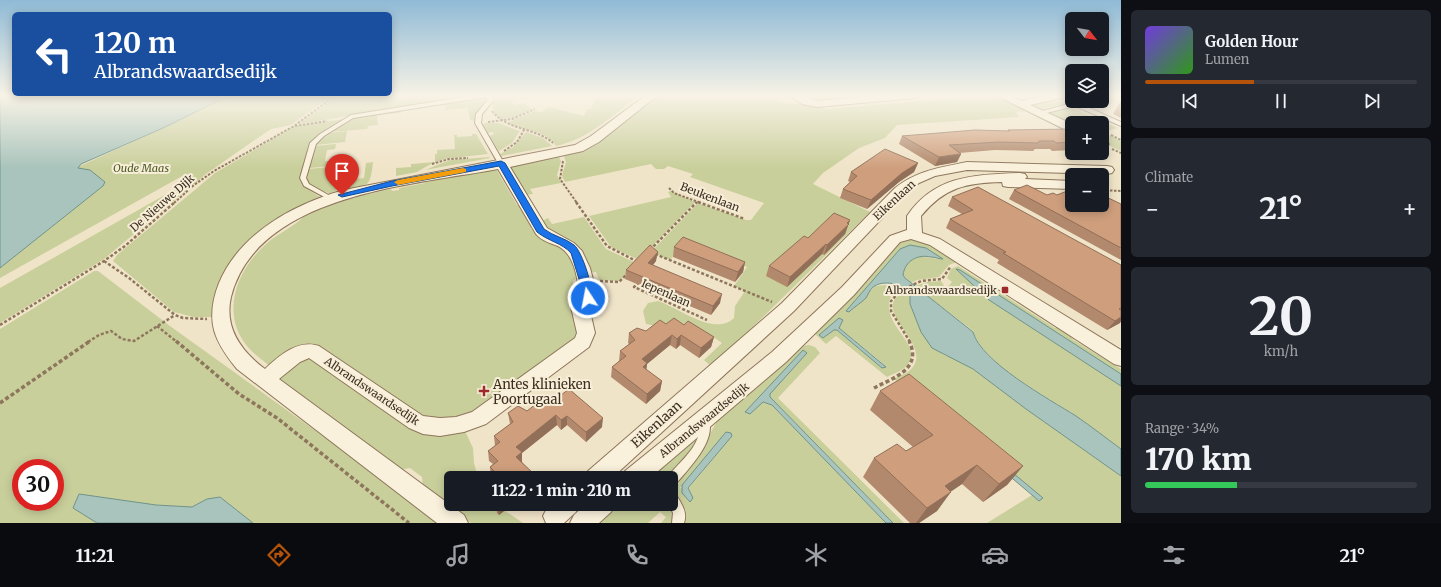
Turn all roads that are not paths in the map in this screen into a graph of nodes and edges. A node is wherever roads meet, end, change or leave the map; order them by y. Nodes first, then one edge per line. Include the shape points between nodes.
1 (347, 119) edge
2 (478, 119) edge
3 (620, 119) edge
4 (1052, 119) edge
5 (1111, 119) edge
6 (1121, 124) edge
7 (1065, 126) edge
8 (498, 159) junction
9 (1073, 168) edge
10 (1121, 169) edge
11 (1109, 170) edge
12 (1065, 175) edge
13 (967, 180) junction
14 (1065, 185) edge
15 (983, 193) edge
16 (330, 198) junction
17 (915, 235) junction
18 (1121, 359) edge
19 (265, 380) junction
20 (704, 421) junction
21 (604, 471) edge
22 (642, 471) edge
23 (678, 472) edge
24 (678, 508) edge
25 (595, 511) edge
26 (456, 523) edge
27 (582, 523) edge
28 (678, 523) edge

1 - 16 lane via 318,138 312,146 304,182
2 - 8 lane
3 - 8 street via 589,143 559,152
4 - 7 street
5 - 6 lane
8 - 16 street
8 - 19 street, Albrandswaardsedijk via 540,231 570,246 576,252 588,298 580,307 586,333 582,342 479,418 464,424 434,428 422,425 312,351 297,355
9 - 21 street, Eikenlaan via 967,166 931,173 914,180 900,191 788,307
10 - 11 street
12 - 13 street
13 - 14 street
13 - 15 street
13 - 17 street via 944,187 930,196 914,216
16 - 19 street via 278,225 260,239 245,254 226,285 220,318 229,346 244,364
17 - 18 street via 930,239 967,261
17 - 20 street, Albrandswaardsedijk via 904,235 892,241 822,317
19 - 26 street
20 - 22 street, Albrandswaardsedijk
20 - 23 lane via 706,432 702,440
24 - 28 lane
25 - 27 street

